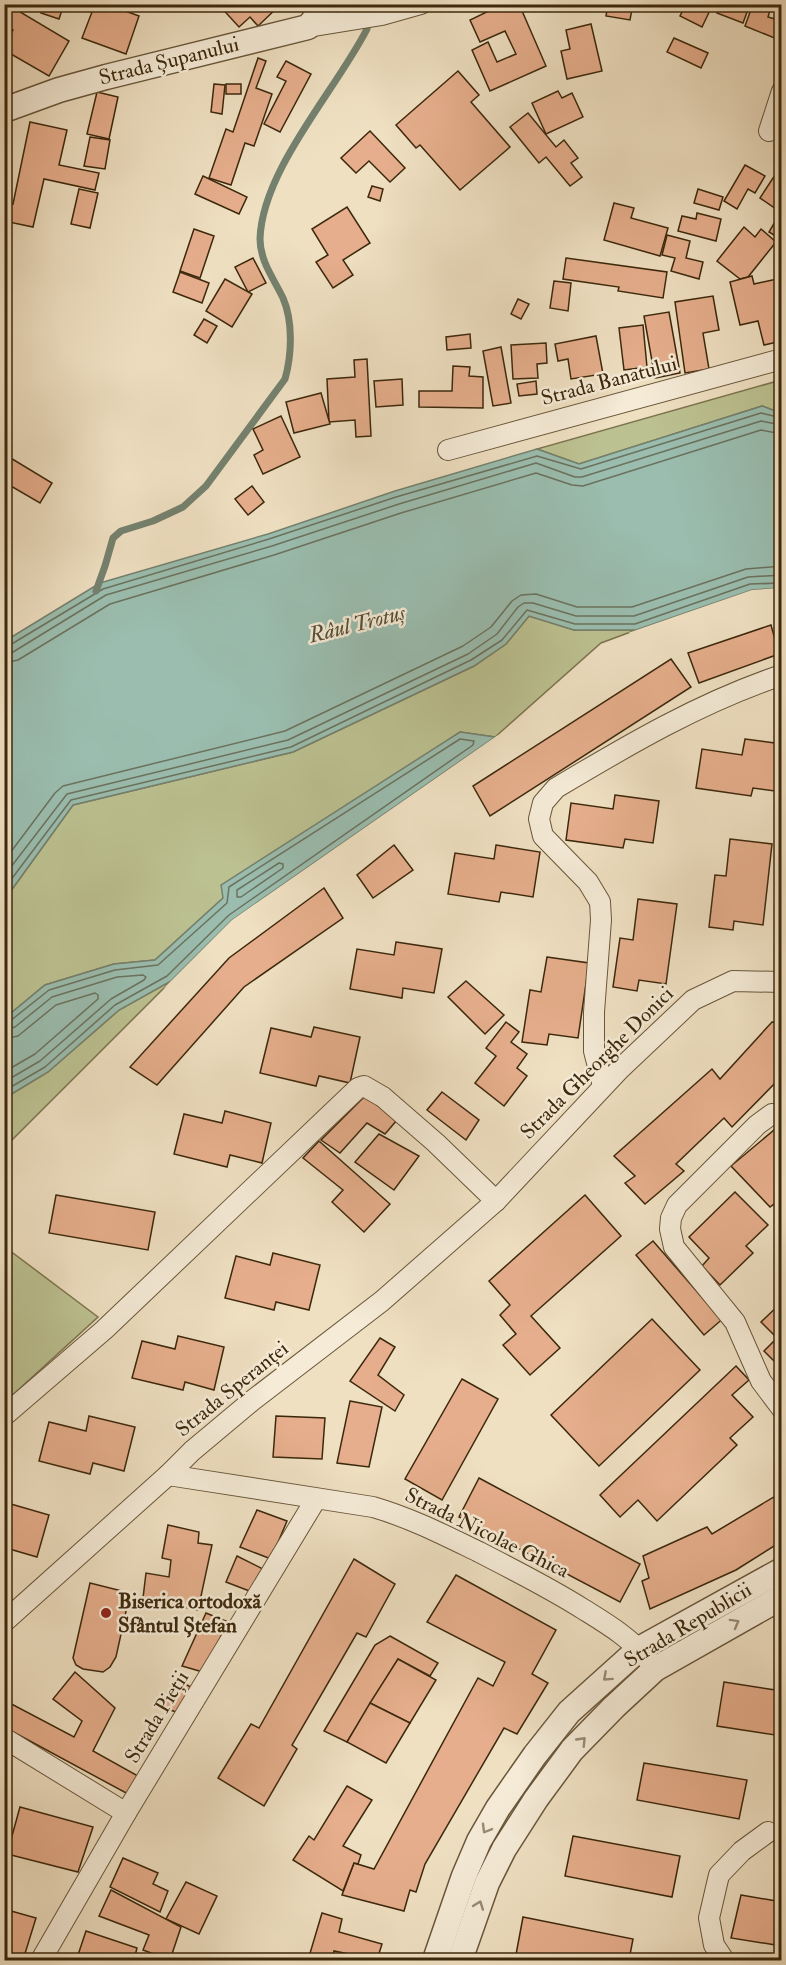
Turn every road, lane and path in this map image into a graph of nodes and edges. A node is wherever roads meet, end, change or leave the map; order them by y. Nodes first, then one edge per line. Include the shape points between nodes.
1 (327, 4) edge
2 (421, 4) edge
3 (308, 27) junction
4 (782, 91) edge
5 (4, 110) edge
6 (769, 131) dead end
7 (782, 359) edge
8 (448, 450) dead end
9 (782, 675) edge
10 (782, 982) edge
11 (603, 1086) junction
12 (782, 1115) edge
13 (496, 1201) junction
14 (782, 1409) edge
15 (4, 1416) edge
16 (168, 1475) junction
17 (316, 1499) junction
18 (782, 1570) edge
19 (782, 1597) edge
20 (4, 1622) edge
21 (639, 1649) junction
22 (655, 1670) junction
23 (4, 1738) edge
24 (126, 1813) junction
25 (768, 1832) dead end
26 (41, 1960) edge
27 (435, 1960) edge
28 (460, 1960) edge
29 (724, 1960) edge

1 - 3 street
2 - 3 street via 382,15
3 - 5 street, Strada Șupanului via 58,90
4 - 6 street
7 - 8 street, Strada Banatului
9 - 11 street via 742,688 673,722 556,788 543,803 539,819 543,836 588,882 600,902 594,1051
10 - 11 street, Strada Gheorghe Donici via 733,981 693,1000
11 - 13 street, Strada Gheorghe Donici
12 - 14 street via 772,1114 757,1125 677,1205 670,1229 674,1247 735,1322 761,1381
13 - 15 street via 383,1097 364,1086 358,1088 104,1330
13 - 16 street, Strada Speranței via 382,1301 192,1450
16 - 17 street, Strada Nicolae Ghica
16 - 20 street, Strada Speranței
17 - 21 street, Strada Nicolae Ghica via 373,1508 426,1526 568,1599
17 - 24 street, Strada Pieții
18 - 21 street, Strada Republicii
22 -> 19 street, Strada Republicii
21 - 22 street, Strada Nicolae Ghica
21 -> 27 street, Strada Republicii via 569,1712 498,1808 464,1876
28 -> 22 street, Strada Republicii via 487,1883 536,1799 572,1750
23 - 24 street
24 - 26 street, Strada Pieții
25 - 29 street via 719,1875 709,1918 714,1945

